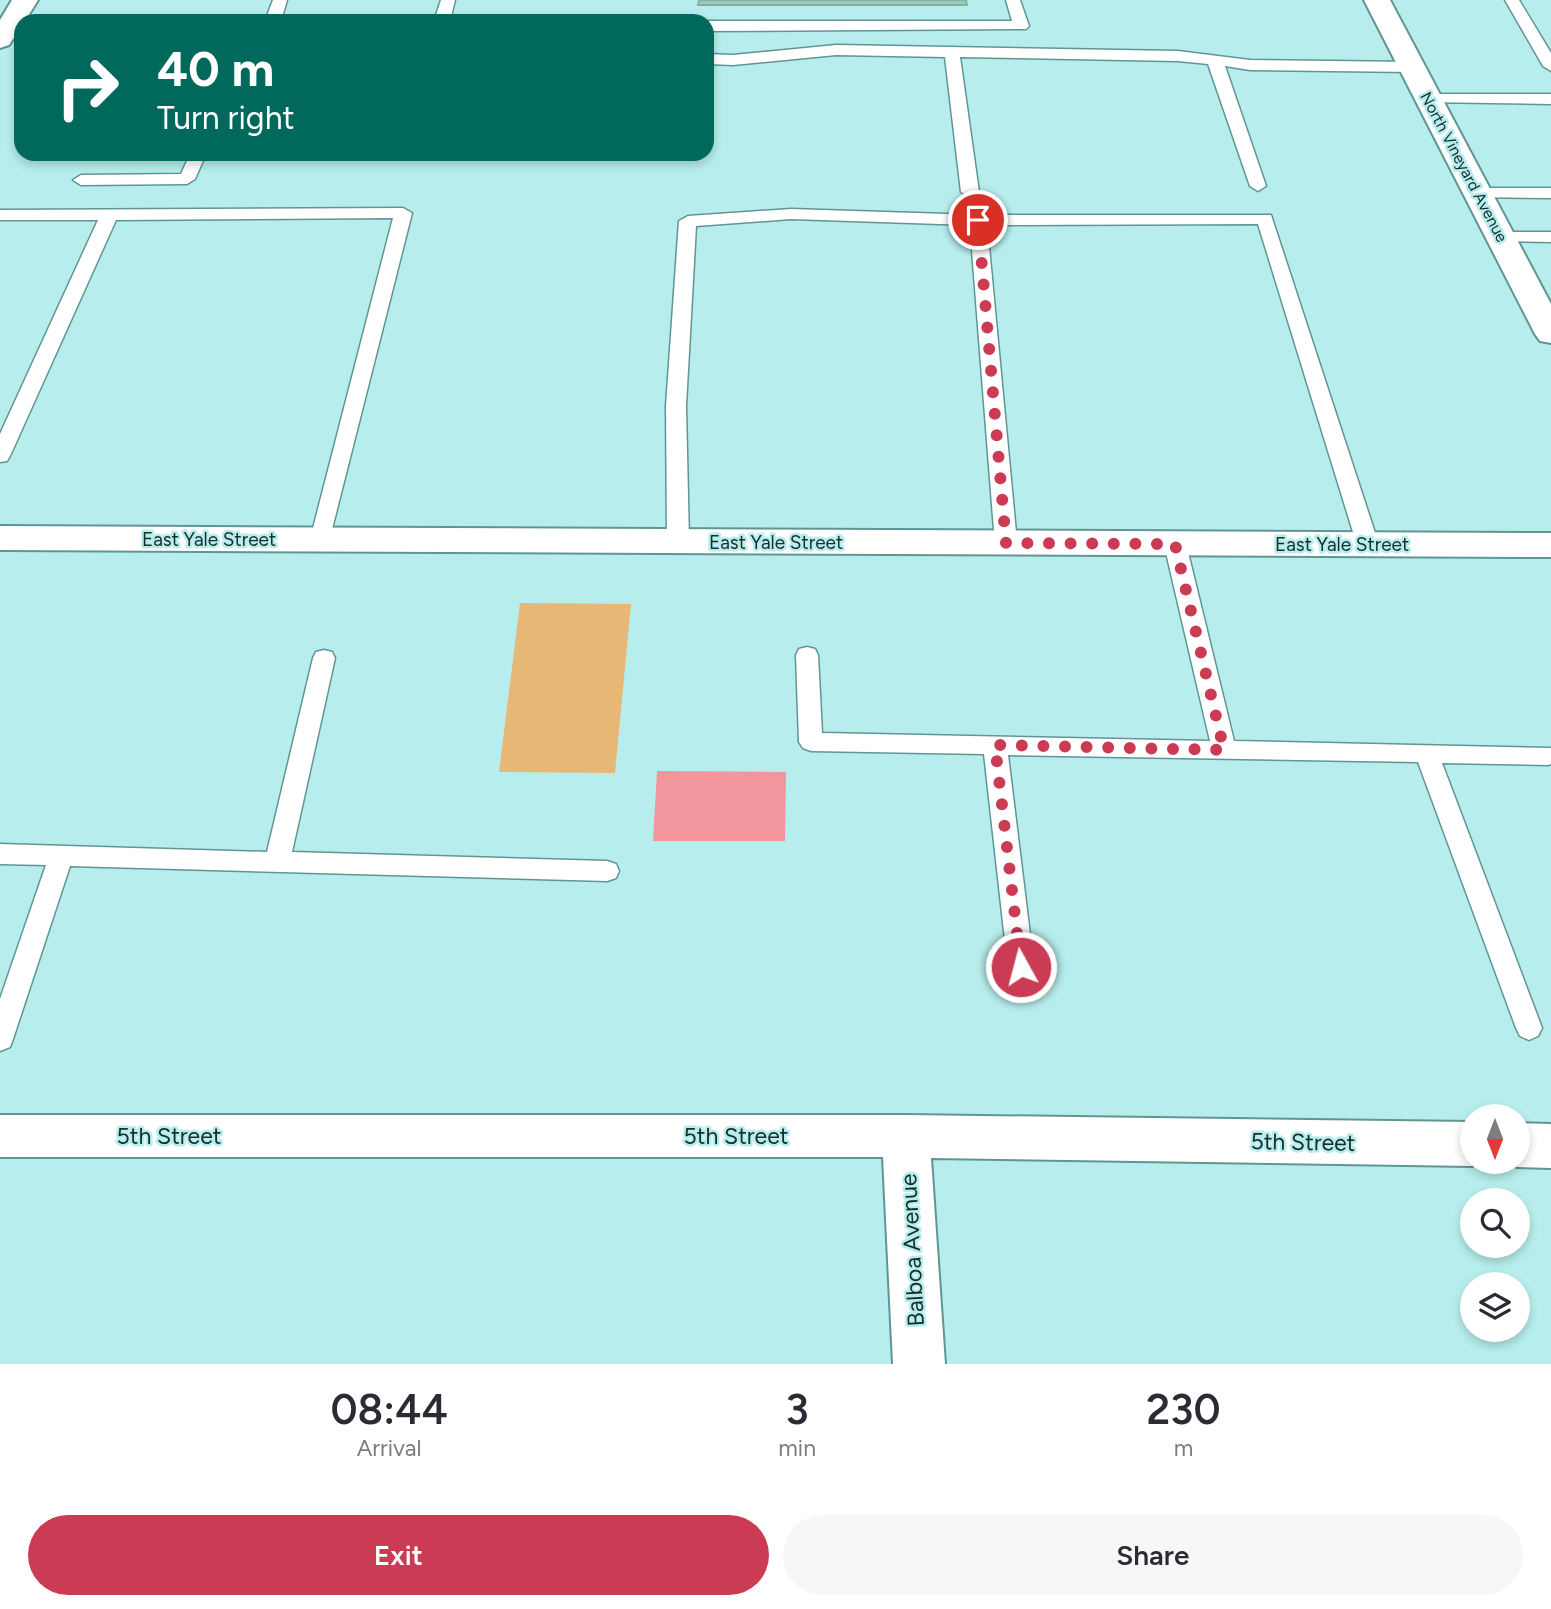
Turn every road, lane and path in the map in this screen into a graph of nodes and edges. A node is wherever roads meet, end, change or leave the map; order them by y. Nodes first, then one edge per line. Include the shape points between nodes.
1 (1013, 0) edge
2 (1377, 0) edge
3 (1513, 0) edge
4 (14, 9) edge
5 (714, 26) edge
6 (0, 40) edge
7 (952, 52) junction
8 (714, 59) edge
9 (1215, 61) junction
10 (1551, 66) edge
11 (1412, 67) junction
12 (1429, 99) junction
13 (1551, 99) edge
14 (195, 161) edge
15 (81, 180) dead end
16 (1258, 186) dead end
17 (970, 192) dead end
18 (1477, 193) junction
19 (1551, 193) edge
20 (0, 215) edge
21 (109, 215) junction
22 (978, 220) junction
23 (1501, 237) junction
24 (1551, 237) edge
25 (1551, 334) edge
26 (0, 456) edge
27 (1, 538) edge
28 (321, 540) junction
29 (678, 541) junction
30 (1006, 543) junction
31 (1175, 544) junction
32 (1368, 545) junction
33 (1551, 545) edge
34 (807, 655) dead end
35 (324, 658) dead end
36 (995, 745) junction
37 (1224, 750) junction
38 (1427, 754) junction
39 (1548, 755) dead end
40 (0, 854) edge
41 (61, 856) junction
42 (277, 862) junction
43 (607, 871) dead end
44 (1021, 967) dead end
45 (1529, 1028) dead end
46 (0, 1039) edge
47 (0, 1136) edge
48 (906, 1136) junction
49 (1460, 1144) edge
50 (1530, 1145) edge
51 (1551, 1146) edge
52 (919, 1364) edge

1 - 5 lane via 1021,26
2 - 11 street, North Vineyard Avenue
3 - 10 lane
4 - 6 street
7 - 8 lane via 836,50
7 - 9 lane via 1178,56
7 - 17 lane
9 - 11 lane
9 - 16 lane
11 - 12 street, North Vineyard Avenue
12 - 13 lane
12 - 18 street, North Vineyard Avenue
14 - 15 lane via 187,179
18 - 19 lane
18 - 23 street, North Vineyard Avenue
20 - 21 lane
21 - 26 lane
21 - 28 lane via 403,213
22 - 29 lane via 791,214 688,221 676,406
22 - 30 lane
22 - 32 lane via 1265,219
23 - 24 lane
23 - 25 street, North Vineyard Avenue
27 - 28 street, East Yale Street
28 - 29 street, East Yale Street
29 - 30 street, East Yale Street
30 - 31 street, East Yale Street
31 - 32 street, East Yale Street
31 - 37 lane
32 - 33 street, East Yale Street
34 - 36 lane via 811,742
35 - 42 lane
36 - 37 lane
36 - 44 lane
37 - 38 lane
38 - 39 lane
38 - 45 lane
40 - 41 lane
41 - 42 lane
41 - 46 lane
42 - 43 lane
47 - 48 street, 5th Street
48 - 49 street, 5th Street
48 - 52 street, Balboa Avenue
50 - 51 street

